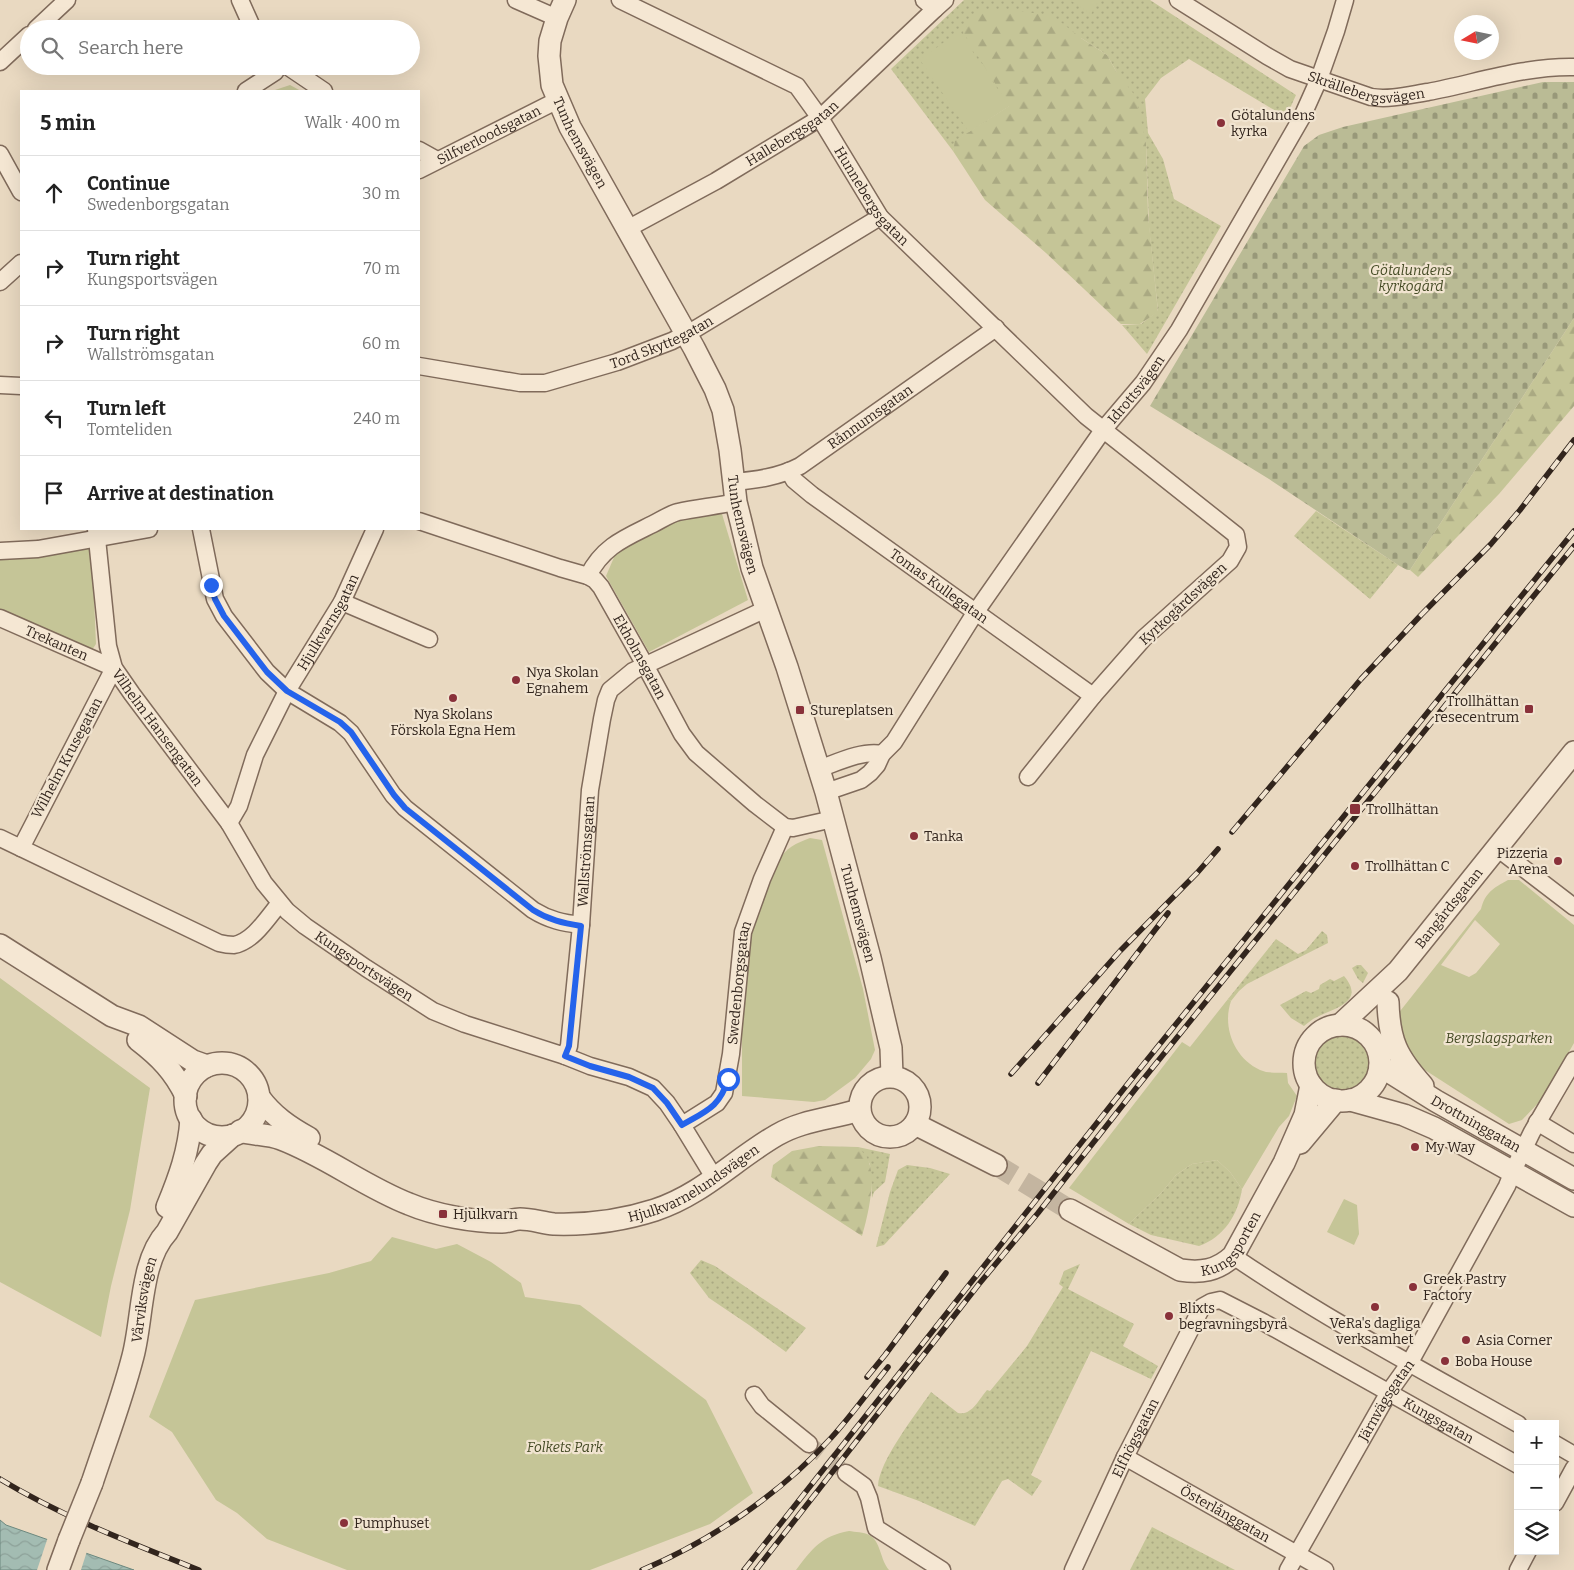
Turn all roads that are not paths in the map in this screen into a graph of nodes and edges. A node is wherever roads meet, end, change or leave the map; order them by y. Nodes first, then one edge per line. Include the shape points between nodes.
1 (67, 0) edge
2 (240, 0) edge
3 (516, 0) edge
4 (620, 0) edge
5 (1178, 0) edge
6 (1345, 0) edge
7 (935, 3) edge
8 (561, 9) edge
9 (46, 20) edge
10 (248, 20) edge
11 (20, 43) edge
12 (0, 62) edge
13 (1574, 67) edge
14 (270, 75) edge
15 (300, 75) edge
16 (1319, 79) junction
17 (248, 90) edge
18 (323, 90) edge
19 (558, 100) junction
20 (820, 118) junction
21 (420, 151) edge
22 (0, 154) edge
23 (437, 160) junction
24 (420, 169) edge
25 (20, 190) edge
26 (880, 217) junction
27 (627, 229) junction
28 (20, 264) edge
29 (0, 282) edge
30 (996, 328) junction
31 (686, 334) junction
32 (420, 366) edge
33 (0, 385) edge
34 (20, 386) edge
35 (1102, 430) junction
36 (790, 471) junction
37 (734, 492) junction
38 (420, 521) edge
39 (136, 530) edge
40 (201, 530) edge
41 (375, 530) edge
42 (96, 533) edge
43 (0, 551) edge
44 (588, 576) junction
45 (342, 602) junction
46 (766, 609) junction
47 (975, 613) junction
48 (0, 618) edge
49 (428, 639) dead end
50 (645, 665) junction
51 (114, 668) junction
52 (287, 691) junction
53 (1093, 696) junction
54 (1574, 752) edge
55 (882, 754) junction
56 (819, 769) junction
57 (1028, 777) dead end
58 (826, 792) junction
59 (832, 819) junction
60 (229, 823) junction
61 (786, 827) junction
62 (0, 838) edge
63 (21, 848) junction
64 (1498, 848) junction
65 (280, 903) junction
66 (1574, 907) edge
67 (581, 926) junction
68 (0, 945) edge
69 (1398, 971) junction
70 (1388, 1002) junction
71 (112, 1016) junction
72 (1340, 1024) junction
73 (1370, 1037) junction
74 (565, 1056) junction
75 (1574, 1060) edge
76 (207, 1066) junction
77 (1380, 1066) junction
78 (892, 1076) junction
79 (1311, 1085) junction
80 (186, 1096) junction
81 (259, 1097) junction
82 (1343, 1100) junction
83 (1436, 1101) junction
84 (859, 1110) junction
85 (191, 1119) junction
86 (1537, 1122) junction
87 (915, 1124) junction
88 (682, 1125) junction
89 (237, 1133) junction
90 (1574, 1144) edge
91 (1522, 1150) junction
92 (1284, 1163) junction
93 (996, 1165) tunnel mouth
94 (1513, 1171) junction
95 (715, 1179) junction
96 (1574, 1179) edge
97 (1574, 1206) edge
98 (1070, 1210) tunnel mouth
99 (519, 1219) junction
100 (158, 1241) junction
101 (1233, 1256) junction
102 (1202, 1307) joint
103 (1409, 1364) junction
104 (1389, 1392) junction
105 (754, 1395) dead end
106 (1514, 1422) edge
107 (809, 1444) tunnel mouth
108 (1559, 1446) edge
109 (1574, 1455) edge
110 (1125, 1457) junction
111 (1514, 1463) edge
112 (1574, 1468) edge
113 (846, 1473) tunnel mouth
114 (1562, 1494) edge
115 (1297, 1554) junction
116 (1526, 1555) edge
117 (58, 1570) edge
118 (942, 1570) edge
119 (1073, 1570) edge
120 (1288, 1570) edge
121 (1325, 1570) edge
122 (1518, 1570) edge

1 - 9 street
2 - 10 street
3 - 8 street
4 - 20 street, Hunnebergsgatan via 797,86
5 - 16 street, Skrällebergsvägen via 1290,69
6 - 16 street, Idrottsvägen
7 - 20 street, Hallebergsgatan
8 - 19 street, Tunhemsvägen via 550,41 549,56 552,85
11 - 12 street
13 - 16 street, Skrällebergsvägen via 1534,69 1431,91 1379,98
14 - 17 street
15 - 18 street
16 - 35 street, Idrottsvägen via 1302,117 1179,330 1143,383
19 - 23 street, Silfverloodsgatan
19 - 27 street, Tunhemsvägen
20 - 26 street, Hunnebergsgatan
20 - 27 street, Hallebergsgatan
21 - 23 street
22 - 25 street
23 - 24 street, Silfverloodsgatan
26 - 30 street, Hunnebergsgatan
26 - 31 street, Tord Skyttegatan
27 - 31 street, Tunhemsvägen
28 - 29 street
30 - 35 street, Hunnebergsgatan
30 - 36 street, Rånnumsgatan
31 - 32 street, Tord Skyttegatan via 617,362 545,382 520,382
31 - 37 street, Tunhemsvägen via 723,410
33 - 34 street
35 - 47 street, Idrottsvägen
35 - 53 street, Kyrkogårdsvägen via 1236,535 1238,547 1230,560 1144,638
36 - 37 street, Rånnumsgatan via 751,481
36 - 47 street, Tomas Kullegatan via 794,480 812,495
37 - 44 street via 676,513 627,537 602,555
37 - 46 street, Tunhemsvägen via 752,568
38 - 44 street, Ekholmsgatan
39 - 42 street
40 - 52 street via 215,599 224,616 267,672
41 - 45 street, Hjulkvarnsgatan
42 - 43 street via 38,549
42 - 51 street, Vilhelm Hansengatan via 108,646
44 - 50 street, Ekholmsgatan via 601,587
45 - 49 street
45 - 52 street, Hjulkvarnsgatan
46 - 50 street
46 - 56 street, Tunhemsvägen
47 - 53 street, Tomas Kullegatan
47 - 55 street, Idrottsvägen via 894,742
48 - 51 street, Trekanten
50 - 61 street, Ekholmsgatan via 682,734 696,753
50 - 67 street, Wallströmsgatan via 632,671 610,690 606,700 590,790
51 - 60 street, Vilhelm Hansengatan
51 - 63 street, Wilhelm Krusegatan
52 - 60 street, Hjulkvarnsgatan via 255,755 239,806
52 - 67 street via 351,732 394,795 435,832 545,918
53 - 57 street, Kyrkogårdsvägen
54 - 64 street, Bangårdsgatan
55 - 56 street via 875,752
55 - 58 street, Idrottsvägen via 877,765 861,780
56 - 58 street, Tunhemsvägen
58 - 59 street, Tunhemsvägen
59 - 61 street
59 - 78 street, Tunhemsvägen via 870,958 891,1048
60 - 65 street, Vilhelm Hansengatan via 264,883
61 - 88 street, Swedenborgsgatan via 762,879 743,932 724,1093 717,1103
62 - 63 street
63 - 65 street via 219,943 233,945 244,941 256,932
64 - 66 street
64 - 69 street, Bangårdsgatan
65 - 74 street, Kungsportsvägen via 305,926 433,1011
67 - 74 street, Wallströmsgatan via 569,1046
68 - 71 street
69 - 70 street
69 - 72 street
70 - 73 street
70 - 83 street via 1394,1044 1410,1071
71 - 76 street via 139,1026 193,1061
71 - 80 street via 163,1061
72 - 73 street via 1357,1027
72 - 79 street via 1322,1030 1309,1044 1304,1063
73 - 77 street via 1377,1048
74 - 88 street, Kungsportsvägen via 653,1088
75 - 86 street, Järnvägsgatan
76 - 80 street via 194,1076
76 - 81 street via 222,1063 244,1070 254,1082
77 - 82 street via 1378,1078 1371,1088 1360,1096
77 - 83 street, Drottninggatan
78 - 84 street via 868,1085
78 - 87 street via 911,1085 917,1093 920,1103
79 - 82 street via 1324,1096
79 - 92 street, Kungsporten via 1305,1115
80 - 85 street
81 - 89 street via 253,1119
81 - 99 street, Hjulkvarnelundsvägen via 286,1126 412,1192 507,1212
82 - 92 street, Kungsporten
82 - 94 street, Drottninggatan via 1404,1114
83 - 91 street, Drottninggatan
84 - 87 street via 867,1127 882,1136 901,1135
84 - 95 street, Hjulkvarnelundsvägen via 799,1124 776,1136
85 - 89 street via 208,1133 220,1136
85 - 100 street via 181,1174 160,1225
86 - 90 street
86 - 91 street, Järnvägsgatan
87 - 93 street
88 - 95 street, Kungsportsvägen
89 - 99 street, Hjulkvarnelundsvägen via 280,1139 409,1204 434,1212 484,1221
89 - 100 street, Vårviksvägen via 209,1158 167,1232
91 - 94 street, Järnvägsgatan
91 - 96 street, Drottninggatan
92 - 101 street, Kungsporten
94 - 97 street, Drottninggatan
94 - 103 street, Järnvägsgatan
95 - 99 street, Hjulkvarnelundsvägen via 672,1203 625,1217 554,1224
98 - 101 street, Kungsporten via 1180,1270 1207,1270 1225,1264
100 - 117 street, Vårviksvägen, bridge via 147,1278 132,1362 119,1406
101 - 103 street
102 - 104 street, Kungsgatan via 1220,1300
102 - 110 street, Elfhögsgatan
103 - 104 street, Järnvägsgatan
103 - 106 street
104 - 111 street, Kungsgatan
104 - 115 street, Järnvägsgatan
105 - 107 street via 762,1406
108 - 109 street
110 - 115 street, Österlånggatan
110 - 119 street, Elfhögsgatan
112 - 114 street
113 - 118 street via 864,1486 876,1528
115 - 120 street, Järnvägsgatan
115 - 121 street, Österlånggatan
116 - 122 street

